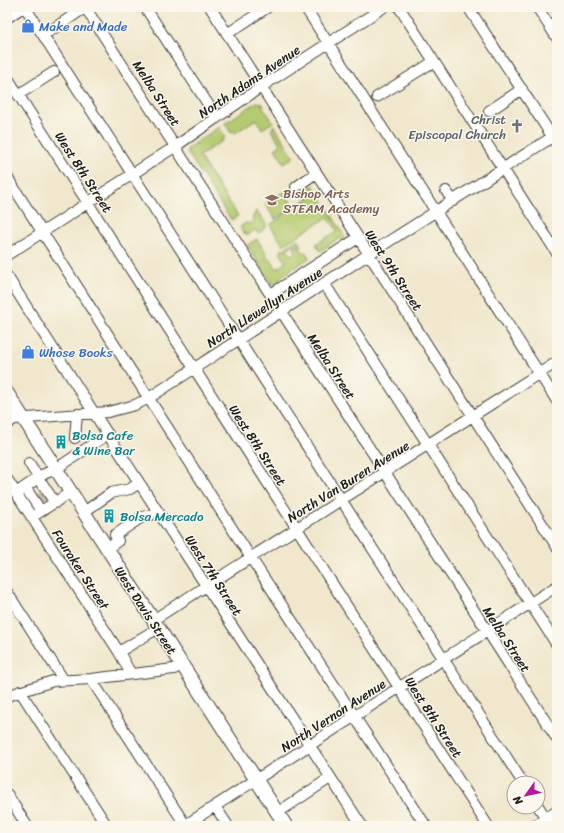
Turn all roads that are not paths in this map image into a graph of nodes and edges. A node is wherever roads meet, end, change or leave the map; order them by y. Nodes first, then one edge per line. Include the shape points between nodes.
1 (24, 7) edge
2 (86, 7) edge
3 (145, 7) edge
4 (210, 7) edge
5 (268, 7) edge
6 (305, 7) edge
7 (384, 7) edge
8 (399, 7) edge
9 (468, 7) edge
10 (537, 7) edge
11 (7, 18) edge
12 (50, 31) dead end
13 (227, 34) junction
14 (557, 38) edge
15 (328, 43) junction
16 (434, 62) junction
17 (54, 72) dead end
18 (7, 77) edge
19 (261, 87) junction
20 (522, 89) junction
21 (18, 95) junction
22 (377, 97) dead end
23 (489, 111) dead end
24 (217, 118) junction
25 (556, 139) edge
26 (176, 146) junction
27 (503, 169) junction
28 (316, 173) junction
29 (133, 174) junction
30 (7, 177) edge
31 (296, 186) dead end
32 (446, 190) dead end
33 (453, 201) junction
34 (89, 202) junction
35 (436, 212) junction
36 (42, 232) junction
37 (358, 238) junction
38 (368, 254) junction
39 (557, 254) edge
40 (7, 255) edge
41 (7, 276) edge
42 (324, 283) junction
43 (270, 294) junction
44 (282, 311) junction
45 (238, 340) junction
46 (557, 362) edge
47 (194, 369) junction
48 (539, 373) junction
49 (7, 393) edge
50 (149, 398) junction
51 (557, 401) edge
52 (94, 413) junction
53 (77, 414) junction
54 (472, 416) junction
55 (24, 418) junction
56 (7, 424) edge
57 (108, 434) junction
58 (75, 438) dead end
59 (428, 446) junction
60 (29, 463) dead end
61 (56, 469) junction
62 (385, 473) junction
63 (7, 478) edge
64 (38, 478) junction
65 (140, 483) junction
66 (25, 487) junction
67 (71, 492) junction
68 (16, 493) junction
69 (43, 499) junction
70 (342, 500) junction
71 (158, 511) junction
72 (84, 512) junction
73 (32, 517) junction
74 (297, 529) junction
75 (557, 547) edge
76 (107, 548) junction
77 (251, 558) junction
78 (557, 586) edge
79 (207, 587) junction
80 (7, 592) edge
81 (530, 604) junction
82 (155, 624) junction
83 (486, 631) junction
84 (557, 646) edge
85 (119, 652) junction
86 (444, 659) junction
87 (182, 665) junction
88 (131, 674) junction
89 (63, 679) junction
90 (91, 679) junction
91 (400, 687) junction
92 (20, 691) junction
93 (7, 696) edge
94 (354, 717) junction
95 (557, 739) edge
96 (309, 746) junction
97 (519, 775) edge
98 (330, 778) junction
99 (256, 780) junction
100 (7, 794) edge
101 (215, 806) junction
102 (277, 813) junction
103 (27, 826) edge
104 (107, 826) edge
105 (185, 826) edge
106 (228, 826) edge
107 (286, 826) edge
108 (362, 826) edge
109 (426, 826) edge
110 (488, 826) edge

1 - 11 street
1 - 29 street
2 - 12 street
2 - 26 street, Melba Street
3 - 24 street
4 - 13 street, West 9th Street
5 - 13 street
6 - 15 street
7 - 15 street, North Adams Avenue
8 - 16 street
9 - 20 street
10 - 14 street
13 - 19 street, West 9th Street
15 - 19 street, North Adams Avenue
15 - 35 street
16 - 22 street
16 - 27 street
17 - 21 street
18 - 21 street, West 8th Street
19 - 24 street, North Adams Avenue
19 - 28 street, West 9th Street
20 - 23 street
20 - 25 street
21 - 34 street, West 8th Street
24 - 26 street, North Adams Avenue
25 - 27 street, North Llewellyn Avenue
26 - 29 street, North Adams Avenue
26 - 43 street, Melba Street
27 - 33 street, North Llewellyn Avenue
27 - 39 street
28 - 31 street
28 - 37 street, West 9th Street
29 - 34 street, North Adams Avenue
29 - 45 street
30 - 36 street
32 - 33 street
33 - 35 street, North Llewellyn Avenue
34 - 36 street, North Adams Avenue
34 - 47 street, West 8th Street
35 - 38 street, North Llewellyn Avenue
35 - 48 street
36 - 40 street, North Adams Avenue
36 - 50 street
37 - 38 street, West 9th Street
37 - 43 street
38 - 42 street, North Llewellyn Avenue
38 - 54 street, West 9th Street
41 - 52 street, West 7th Street
42 - 44 street, North Llewellyn Avenue
42 - 59 street
43 - 44 street, Melba Street
44 - 45 street, North Llewellyn Avenue
44 - 62 street, Melba Street
45 - 47 street, North Llewellyn Avenue
45 - 70 street
46 - 48 street, North Van Buren Avenue
47 - 50 street, North Llewellyn Avenue
47 - 74 street, West 8th Street
48 - 51 street
48 - 54 street, North Van Buren Avenue
49 - 55 main road, West Davis Street
50 - 52 street, North Llewellyn Avenue via 122,409
50 - 77 street
52 - 53 street, North Llewellyn Avenue
52 - 57 street, West 7th Street
53 - 55 street, North Llewellyn Avenue
53 - 58 street
54 - 59 street, North Van Buren Avenue
54 - 75 street, West 9th Street
55 - 56 street, North Llewellyn Avenue via 14,419
55 - 61 main road, West Davis Street
57 - 61 street
57 - 65 street, West 7th Street
59 - 62 street, North Van Buren Avenue
59 - 81 street
60 - 64 street
61 - 64 street
61 - 67 main road, West Davis Street
62 - 70 street, North Van Buren Avenue
62 - 83 street, Melba Street
63 - 68 street, Fouraker Street
64 - 66 street
64 - 69 street
65 - 71 street, West 7th Street
65 - 72 street via 130,489 111,493
66 - 68 street
66 - 69 street
67 - 69 street
67 - 72 main road, West Davis Street
68 - 73 street, Fouraker Street
69 - 73 street
70 - 74 street, North Van Buren Avenue
70 - 86 street
71 - 76 street via 142,517 115,535 118,541
71 - 79 street, West 7th Street
72 - 76 main road, West Davis Street
73 - 85 street, Fouraker Street
74 - 77 street, North Van Buren Avenue
74 - 91 street, West 8th Street
76 - 82 main road, West Davis Street
77 - 79 street, North Van Buren Avenue
77 - 94 street
78 - 81 street, North Vernon Avenue
79 - 82 street, North Van Buren Avenue
79 - 96 street, West 7th Street
80 - 89 street
81 - 83 street, North Vernon Avenue
81 - 84 street
82 - 85 street, North Van Buren Avenue
82 - 87 main road, West Davis Street
83 - 86 street, North Vernon Avenue
83 - 95 street, Melba Street
85 - 88 street, Fouraker Street
86 - 91 street, North Vernon Avenue
86 - 97 street
87 - 88 street via 174,669
87 - 99 main road, West Davis Street
88 - 90 street
89 - 90 street
89 - 92 street
90 - 105 street
91 - 94 street, North Vernon Avenue
91 - 110 street, West 8th Street
92 - 93 street
92 - 104 street
94 - 96 street, North Vernon Avenue
94 - 109 street
96 - 98 street, West 7th Street
96 - 99 street, North Vernon Avenue
98 - 102 street
98 - 108 street, West 7th Street
99 - 101 street, North Vernon Avenue
99 - 102 main road, West Davis Street
100 - 103 street
101 - 105 street, North Vernon Avenue
101 - 106 street
102 - 107 main road, West Davis Street

